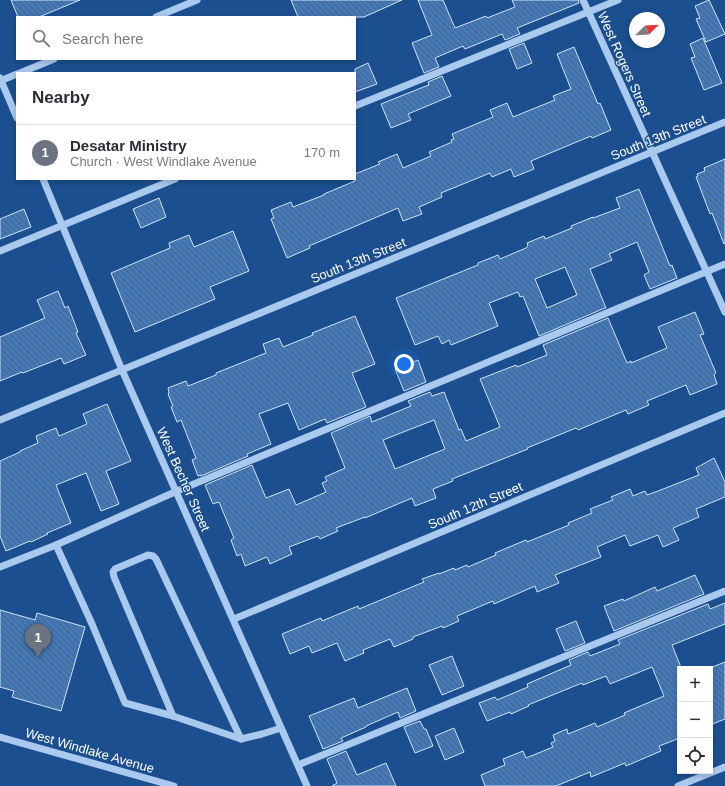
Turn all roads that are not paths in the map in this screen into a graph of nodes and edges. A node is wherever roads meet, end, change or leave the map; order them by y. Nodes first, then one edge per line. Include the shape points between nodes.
1 (197, 0) edge
2 (583, 0) edge
3 (618, 0) edge
4 (182, 3) edge
5 (588, 12) junction
6 (158, 16) edge
7 (52, 60) edge
8 (22, 72) edge
9 (16, 74) edge
10 (0, 80) edge
11 (356, 106) edge
12 (16, 116) edge
13 (725, 122) edge
14 (652, 152) junction
15 (43, 180) edge
16 (173, 180) edge
17 (63, 224) junction
18 (0, 251) edge
19 (725, 264) edge
20 (706, 271) junction
21 (725, 312) edge
22 (122, 370) junction
23 (725, 413) edge
24 (0, 420) edge
25 (177, 491) junction
26 (56, 544) junction
27 (0, 567) edge
28 (725, 591) edge
29 (234, 619) junction
30 (174, 716) junction
31 (282, 728) junction
32 (0, 737) edge
33 (241, 739) junction
34 (298, 765) junction
35 (725, 767) edge
36 (174, 786) edge
37 (307, 786) edge
38 (678, 786) edge

1 - 4 street
2 - 5 street, West Rogers Street
3 - 5 street
4 - 6 street
5 - 11 street
5 - 14 street, West Rogers Street
7 - 8 street
9 - 10 street
10 - 12 street
13 - 14 street, South 13th Street
14 - 20 street, West Rogers Street
14 - 22 street, South 13th Street
15 - 17 street, West Becher Street
16 - 17 street
17 - 18 street
17 - 22 street, West Becher Street
19 - 20 street
20 - 21 street, West Rogers Street
20 - 25 street
22 - 24 street, South 13th Street
22 - 25 street, West Becher Street
23 - 29 street, South 12th Street
25 - 26 street
25 - 29 street, West Becher Street
26 - 27 street
26 - 30 street via 125,703
28 - 34 street
29 - 31 street, West Becher Street
30 - 33 street
30 - 33 street via 114,577 115,569 148,555 156,560
31 - 33 street
31 - 34 street, West Becher Street
32 - 36 street, West Windlake Avenue
34 - 37 street, West Becher Street
35 - 38 street

